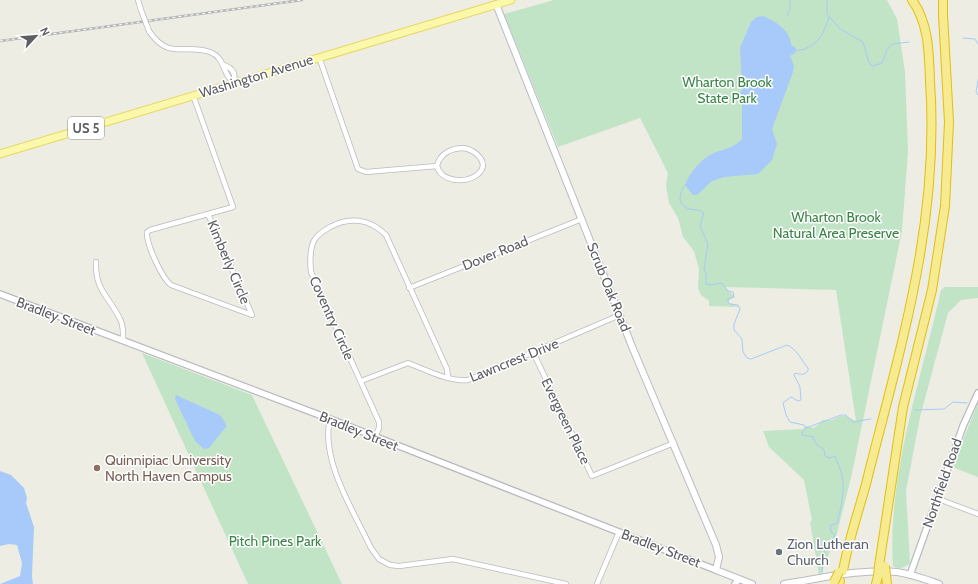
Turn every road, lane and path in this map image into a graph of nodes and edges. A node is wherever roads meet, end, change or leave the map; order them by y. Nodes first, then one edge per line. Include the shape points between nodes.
1 (138, 0) edge
2 (511, 0) edge
3 (912, 0) edge
4 (943, 0) edge
5 (496, 4) junction
6 (319, 57) junction
7 (234, 83) junction
8 (193, 95) junction
9 (0, 154) edge
10 (437, 166) junction
11 (208, 214) junction
12 (582, 219) junction
13 (96, 262) dead end
14 (409, 288) junction
15 (0, 294) edge
16 (620, 315) junction
17 (123, 341) junction
18 (533, 352) junction
19 (448, 378) junction
20 (361, 381) junction
21 (978, 393) edge
22 (330, 419) junction
23 (375, 437) junction
24 (674, 444) junction
25 (936, 498) junction
26 (978, 514) edge
27 (619, 532) junction
28 (716, 570) junction
29 (910, 575) junction
30 (880, 578) edge
31 (736, 582) edge
32 (837, 583) edge
33 (566, 584) edge
34 (598, 584) edge
35 (752, 584) edge
36 (784, 584) edge
37 (887, 584) edge
38 (939, 584) edge

1 - 7 street, bridge via 149,31 158,42 180,51 210,52 219,58 229,79
2 - 5 main road, Washington Avenue / US 5
3 - 32 highway, bridge via 924,22 930,79 932,156 926,222 910,308
4 - 30 highway, bridge via 949,122 946,202 935,274 903,407
5 - 6 main road, Washington Avenue / US 5
5 - 12 main road, Scrub Oak Road
6 - 7 main road, Washington Avenue / US 5
6 - 10 street via 358,169 366,172
7 - 8 main road, Washington Avenue / US 5
8 - 9 main road, Washington Avenue / US 5
8 - 11 street, Kimberly Circle via 233,207
10 - 10 street via 447,178 455,180 475,176 481,171 482,164 476,153 464,148 446,153
11 - 11 street, Kimberly Circle via 221,243 252,316 171,286 164,277 148,240 147,232 160,226
12 - 14 street, Dover Road
12 - 16 main road, Scrub Oak Road
13 - 17 street via 96,275 101,291 121,320
14 - 19 street, Coventry Circle via 447,369
14 - 20 street, Coventry Circle via 386,235 378,227 368,222 346,220 324,230 315,238 311,250 310,272
15 - 17 street, Bradley Street
16 - 18 street, Lawncrest Drive
16 - 24 main road, Scrub Oak Road
17 - 22 street, Bradley Street
18 - 19 street, Lawncrest Drive via 468,380
18 - 24 street, Evergreen Place via 592,476
19 - 20 street, Lawncrest Drive via 408,363
20 - 23 street, Coventry Circle via 379,422
21 - 25 street, Northfield Road
22 - 23 street, Bradley Street
22 - 33 street via 328,431 332,465 371,548 382,561 399,566 458,559
23 - 27 street, Bradley Street
24 - 28 main road, Scrub Oak Road via 717,547
25 - 26 street
25 - 29 street, Northfield Road
27 - 28 street, Bradley Street
27 - 34 street
28 - 31 main road
29 - 36 main road via 874,572
29 - 38 main road
30 - 37 highway
31 - 35 main road

